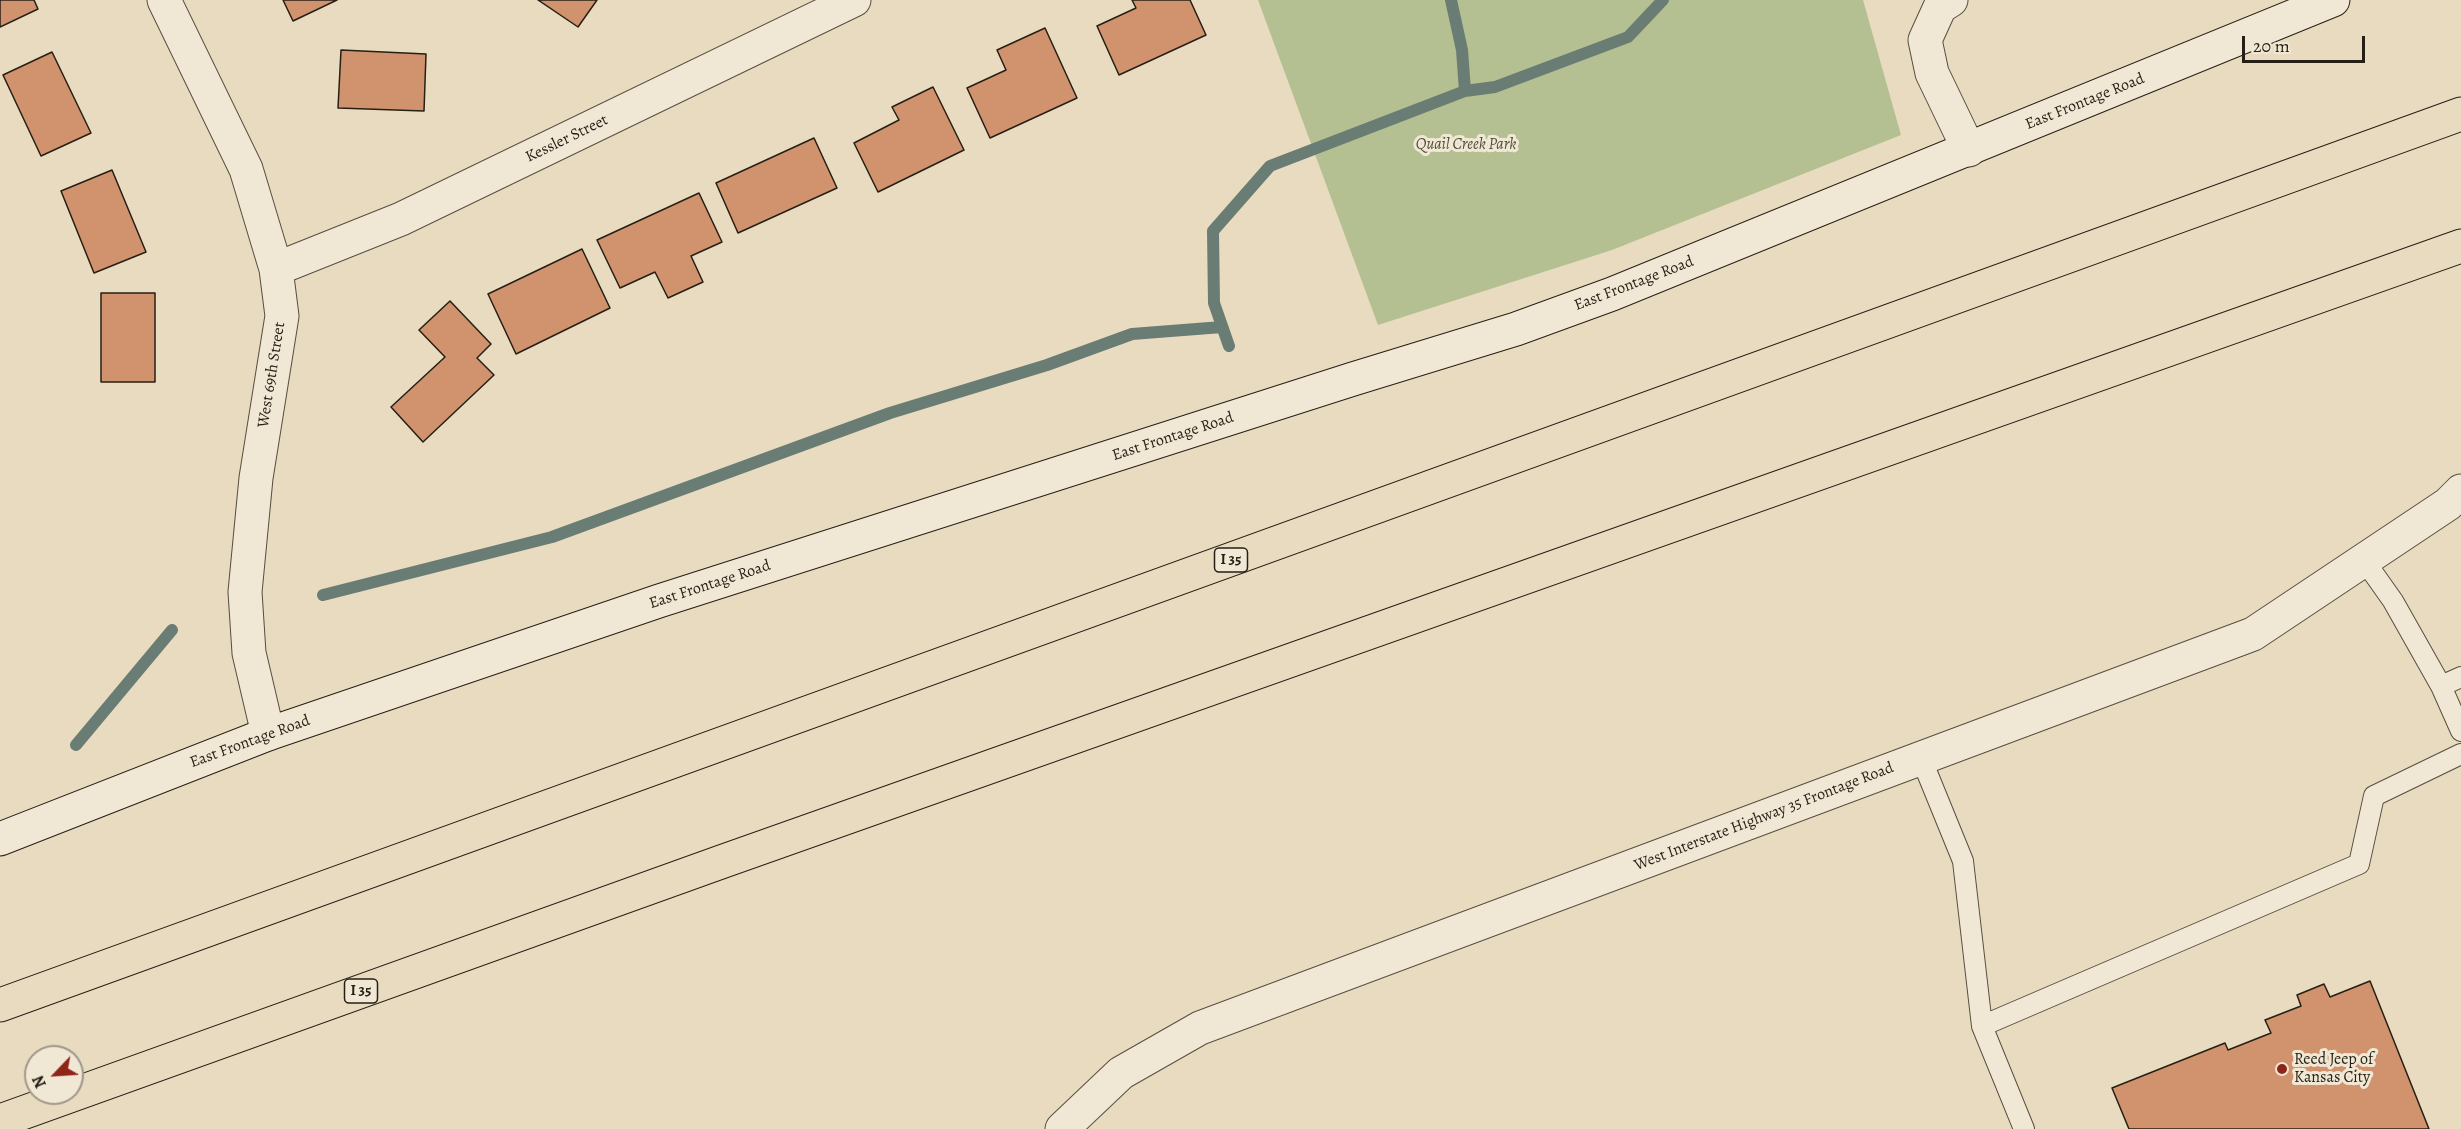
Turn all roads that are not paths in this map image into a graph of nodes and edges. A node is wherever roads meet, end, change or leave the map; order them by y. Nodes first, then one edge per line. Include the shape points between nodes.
1 (164, 0) edge
2 (854, 0) edge
3 (1952, 0) edge
4 (2333, 0) edge
5 (795, 13) edge
6 (2461, 114) edge
7 (1969, 150) junction
8 (2461, 246) edge
9 (276, 269) junction
10 (2461, 491) edge
11 (2364, 560) junction
12 (2461, 677) edge
13 (2441, 686) junction
14 (2461, 731) edge
15 (268, 734) junction
16 (2461, 754) edge
17 (1921, 758) junction
18 (0, 839) edge
19 (0, 1005) edge
20 (1982, 1026) junction
21 (0, 1121) edge
22 (1062, 1129) edge
23 (2024, 1129) edge

1 - 9 street, West 69th Street via 246,170
2 - 5 street, Kessler Street
3 - 7 street via 1941,7 1925,40 1932,73
4 - 7 street, East Frontage Road
5 - 9 street, Kessler Street via 401,219
6 - 19 highway, I 35
7 - 15 street, East Frontage Road via 1516,330 670,597
8 - 21 highway, I 35
9 - 15 street, West 69th Street via 282,316 256,478 245,592 249,653
10 - 11 street, West Interstate Highway 35 Frontage Road via 2448,504
11 - 13 lane
11 - 17 street, West Interstate Highway 35 Frontage Road via 2253,634
12 - 13 lane
13 - 14 lane
15 - 18 street, East Frontage Road
16 - 20 lane via 2374,796 2359,864
17 - 20 lane via 1963,861
17 - 22 street, West Interstate Highway 35 Frontage Road via 1200,1028 1120,1073
20 - 23 lane

